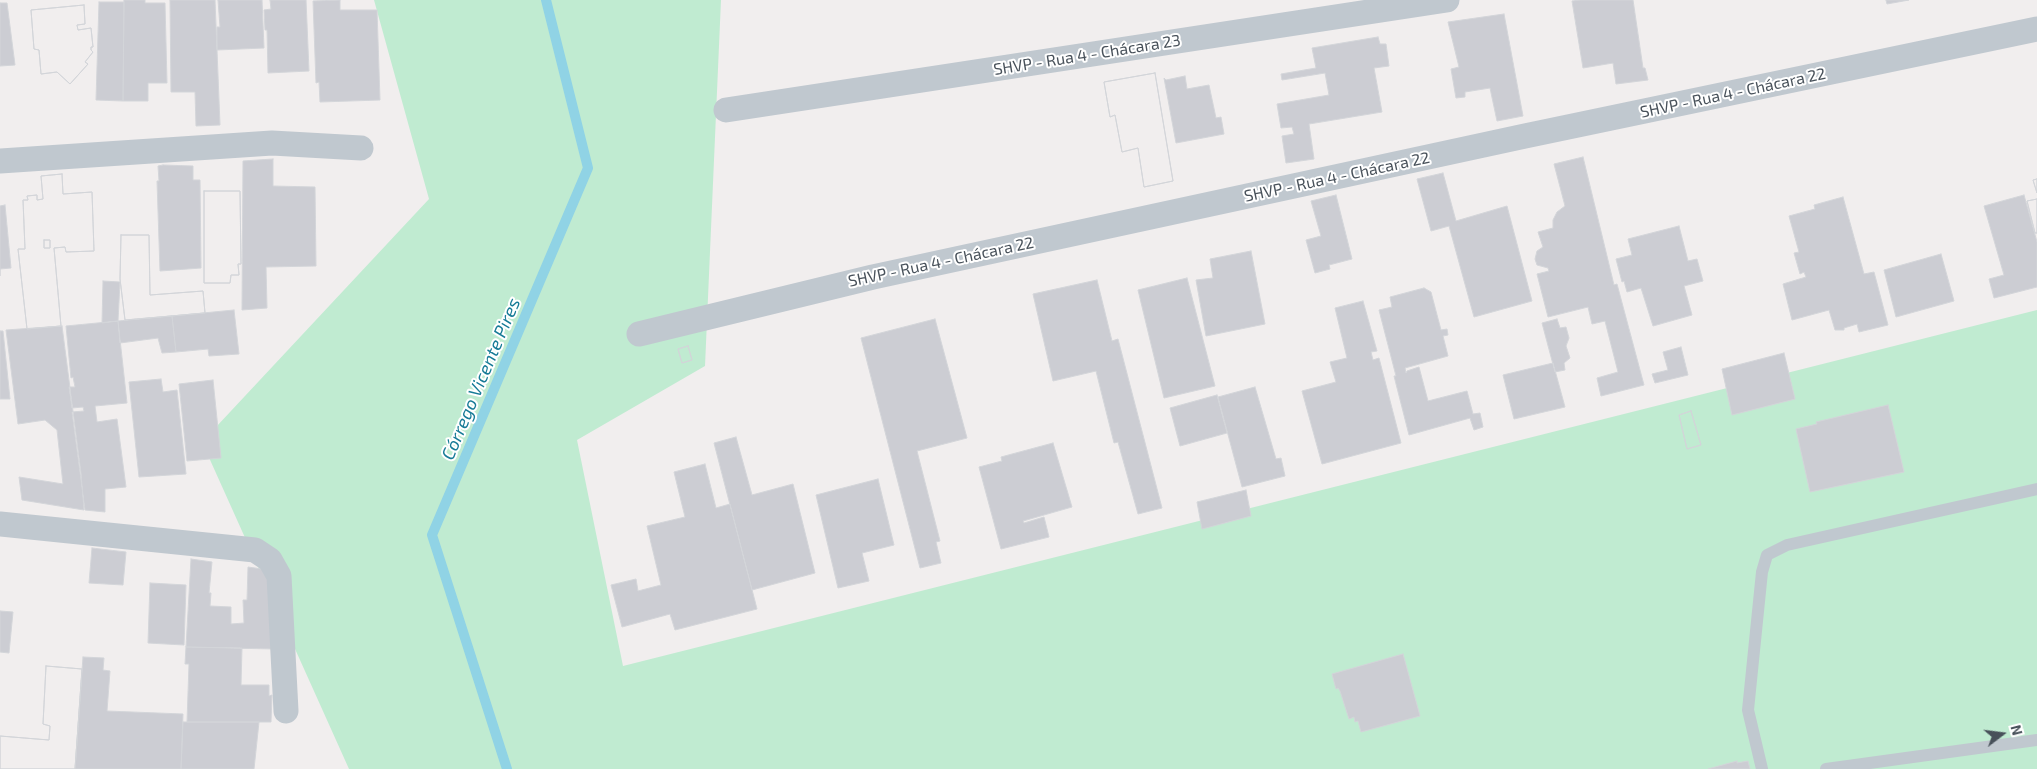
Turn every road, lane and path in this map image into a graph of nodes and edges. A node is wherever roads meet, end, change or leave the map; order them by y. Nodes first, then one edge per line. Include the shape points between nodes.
1 (1447, 0) edge
2 (2037, 29) edge
3 (726, 110) dead end
4 (361, 148) dead end
5 (0, 161) edge
6 (639, 334) dead end
7 (2037, 489) edge
8 (0, 524) edge
9 (286, 711) dead end
10 (2037, 740) edge
11 (1762, 769) edge
12 (1826, 769) edge

1 - 3 street, SHVP - Rua 4 - Chácara 23
2 - 6 street, SHVP - Rua 4 - Chácara 22 via 873,277
4 - 5 street via 272,143
7 - 11 lane via 1787,545 1767,555 1762,572 1748,710
8 - 9 street via 255,550 270,560 278,576
10 - 12 lane

